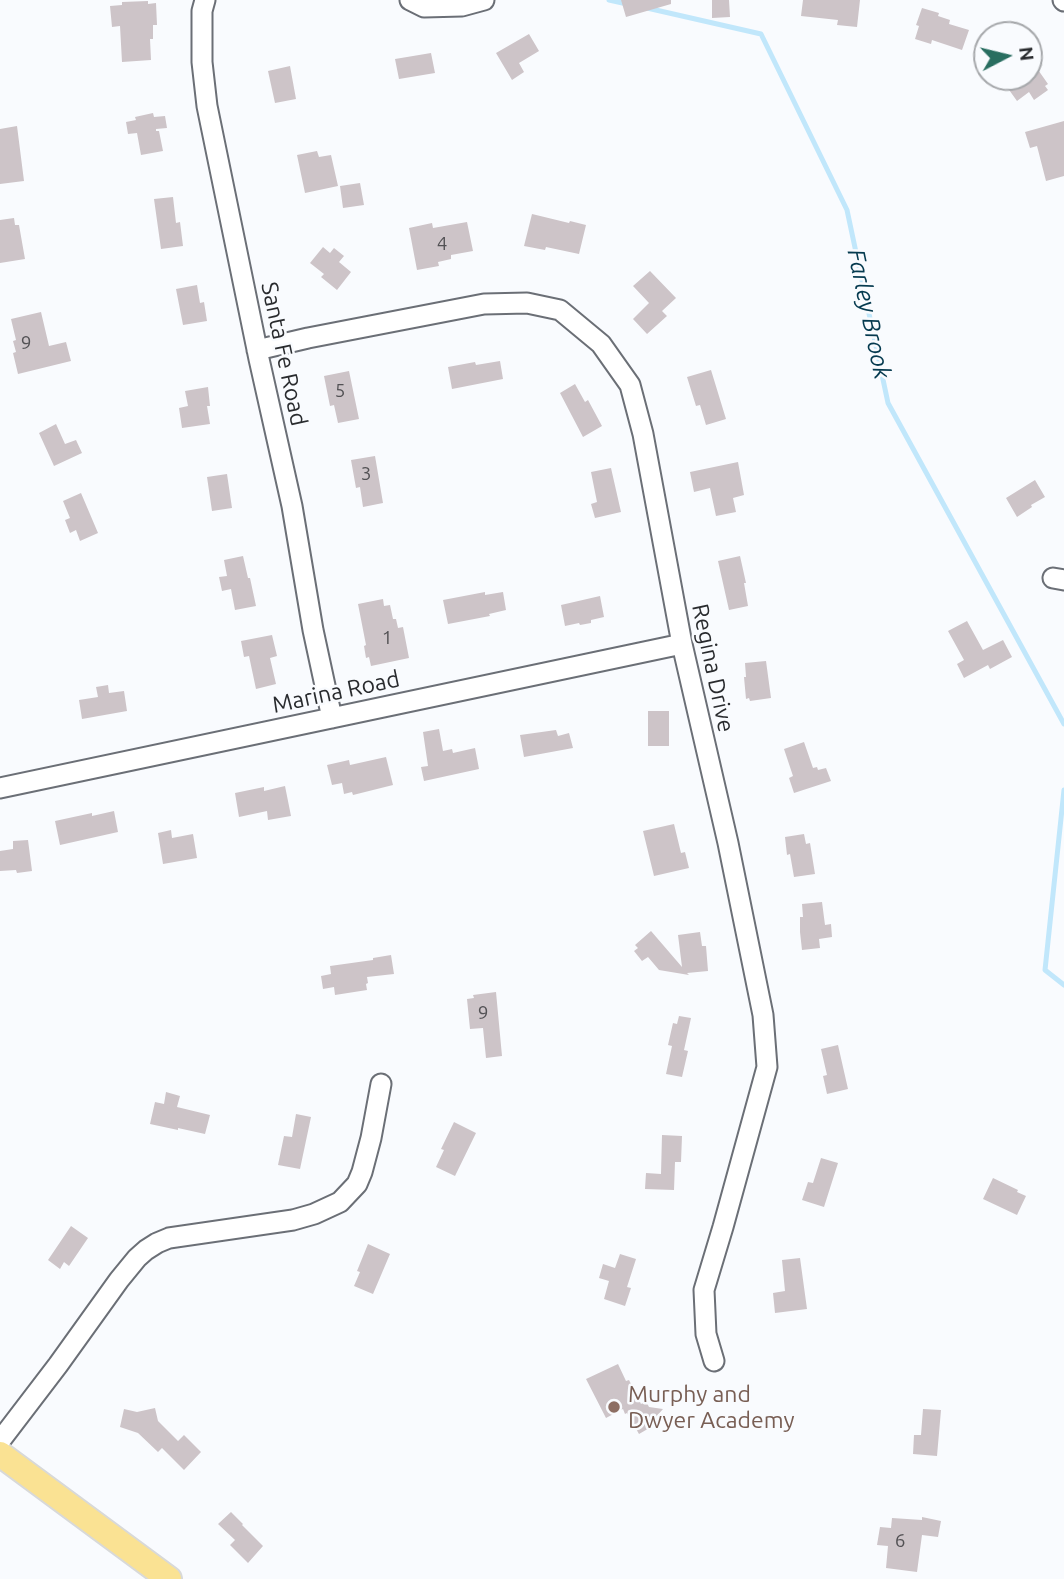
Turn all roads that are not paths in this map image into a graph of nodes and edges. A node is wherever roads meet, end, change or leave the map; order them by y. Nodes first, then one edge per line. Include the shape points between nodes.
1 (205, 0) edge
2 (410, 0) edge
3 (484, 0) edge
4 (257, 350) junction
5 (681, 644) junction
6 (332, 718) junction
7 (0, 788) edge
8 (381, 1084) dead end
9 (714, 1361) dead end
10 (0, 1441) edge
11 (0, 1454) edge
12 (169, 1579) edge

1 - 4 street, Santa Fe Road via 202,62 207,106
2 - 3 street via 424,7
4 - 5 street, Regina Drive via 484,304 527,303 560,310 601,344 630,385
4 - 6 street, Santa Fe Road
5 - 6 street, Marina Road
5 - 9 street, Regina Drive via 763,1015 767,1067 704,1290 706,1334
6 - 7 street, Marina Road
8 - 10 street via 362,1172 340,1202 293,1220 169,1238 146,1250
11 - 12 main road

